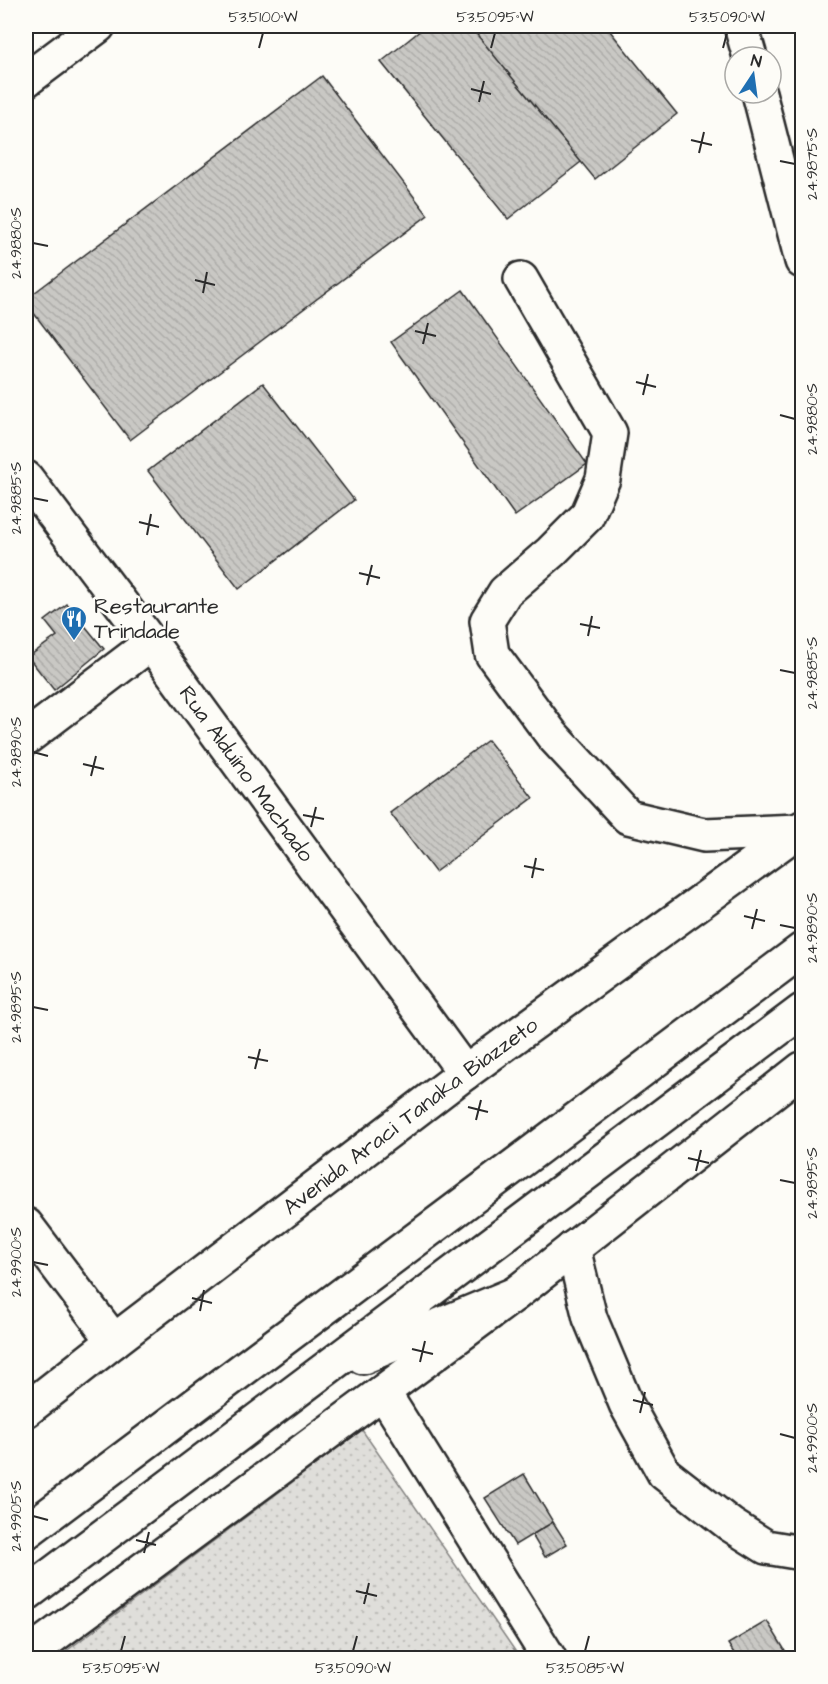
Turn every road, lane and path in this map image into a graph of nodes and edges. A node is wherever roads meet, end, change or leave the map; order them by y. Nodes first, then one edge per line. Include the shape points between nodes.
1 (98, 26) edge
2 (741, 26) edge
3 (747, 45) edge
4 (26, 80) edge
5 (763, 105) edge
6 (794, 192) edge
7 (802, 261) edge
8 (520, 279) dead end
9 (26, 478) edge
10 (151, 644) junction
11 (26, 738) edge
12 (801, 829) edge
13 (802, 950) edge
14 (802, 1011) edge
15 (802, 1069) edge
16 (465, 1073) junction
17 (26, 1225) edge
18 (573, 1248) junction
19 (515, 1293) junction
20 (114, 1341) junction
21 (320, 1375) junction
22 (383, 1392) junction
23 (26, 1410) edge
24 (26, 1532) edge
25 (802, 1553) edge
26 (26, 1594) edge
27 (26, 1656) edge
28 (549, 1659) edge

1 - 4 main road
2 - 3 main road
5 - 6 main road
6 - 7 main road
8 - 12 main road via 610,433 603,479 587,516 505,592 487,621 492,654 552,735 628,817 704,835
9 - 10 main road, Rua Alduíno Machado
10 - 11 main road
10 - 16 main road, Rua Alduíno Machado
12 - 16 main road, Avenida Araci Tanaka Biazzeto
13 - 24 main road
14 - 21 main road
15 - 18 main road
16 - 20 main road, Avenida Araci Tanaka Biazzeto
17 - 20 main road
18 - 19 main road
18 - 25 main road via 590,1318 626,1404 664,1473 766,1547
19 - 21 main road
19 - 22 main road
20 - 23 main road, Avenida Araci Tanaka Biazzeto
21 - 26 main road
22 - 27 main road
22 - 28 main road

